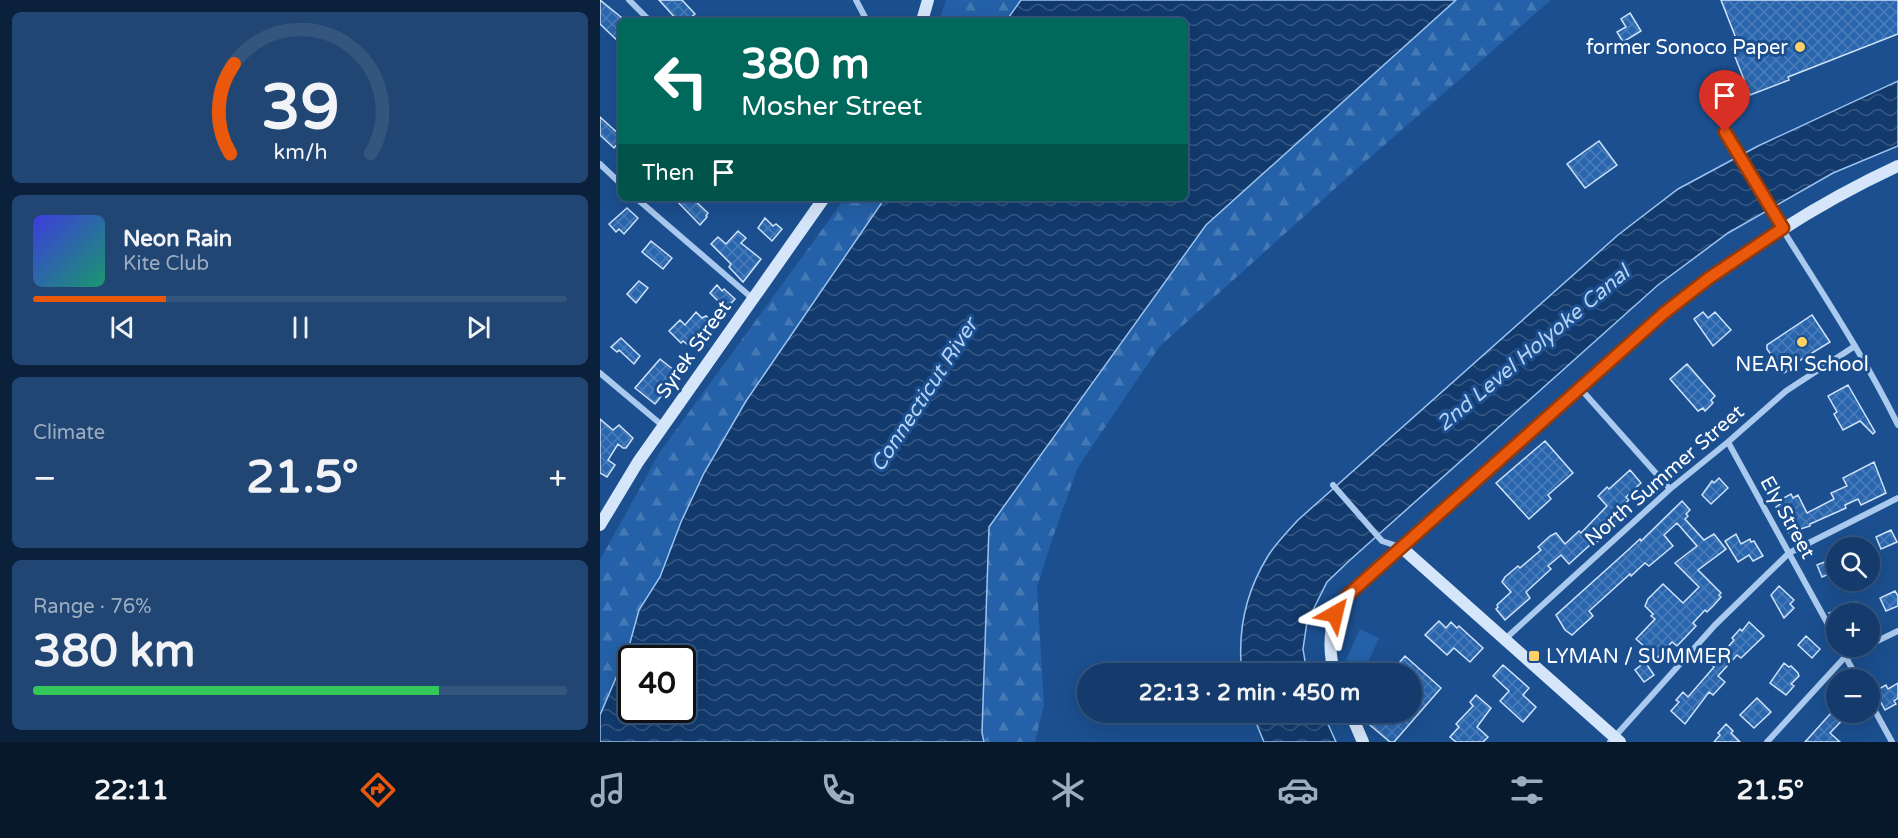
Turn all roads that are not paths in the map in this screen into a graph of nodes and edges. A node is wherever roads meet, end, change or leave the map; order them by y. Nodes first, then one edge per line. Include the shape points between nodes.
1 (629, 0) edge
2 (856, 0) edge
3 (928, 0) edge
4 (647, 18) edge
5 (865, 18) edge
6 (923, 18) edge
7 (1725, 132) dead end
8 (600, 164) edge
9 (1898, 166) edge
10 (618, 181) edge
11 (639, 201) edge
12 (822, 201) edge
13 (1783, 228) junction
14 (752, 298) junction
15 (1855, 346) junction
16 (600, 373) edge
17 (1579, 387) junction
18 (1898, 425) edge
19 (663, 426) junction
20 (1728, 442) junction
21 (1333, 485) dead end
22 (1670, 489) junction
23 (1898, 498) edge
24 (600, 525) edge
25 (1401, 547) junction
26 (1789, 553) junction
27 (1826, 621) edge
28 (1898, 632) edge
29 (1504, 640) junction
30 (1880, 640) edge
31 (1845, 657) joint
32 (1332, 663) edge
33 (1852, 669) edge
34 (1880, 720) edge
35 (1355, 723) edge
36 (1615, 740) edge
37 (1363, 742) edge
38 (1767, 742) edge
39 (1892, 742) edge

1 - 4 street
2 - 5 street
3 - 6 street
7 - 13 street
8 - 10 street
9 - 13 street
11 - 14 street
12 - 14 street, Syrek Street
13 - 15 street
13 - 17 street via 1664,313
14 - 19 street, Syrek Street
15 - 18 street
15 - 20 street, North Summer Street via 1786,391
16 - 19 street
17 - 22 street
17 - 25 street
19 - 24 street, Syrek Street
20 - 22 street, North Summer Street
20 - 26 street, Ely Street
21 - 25 street via 1382,541
22 - 29 street, North Summer Street
23 - 26 street
25 - 29 street
25 - 32 street via 1349,594 1335,614
26 - 27 street, Ely Street
26 - 36 street via 1715,625
28 - 30 street
29 - 36 street
31 - 33 street
31 - 38 street
34 - 39 street
35 - 37 street

